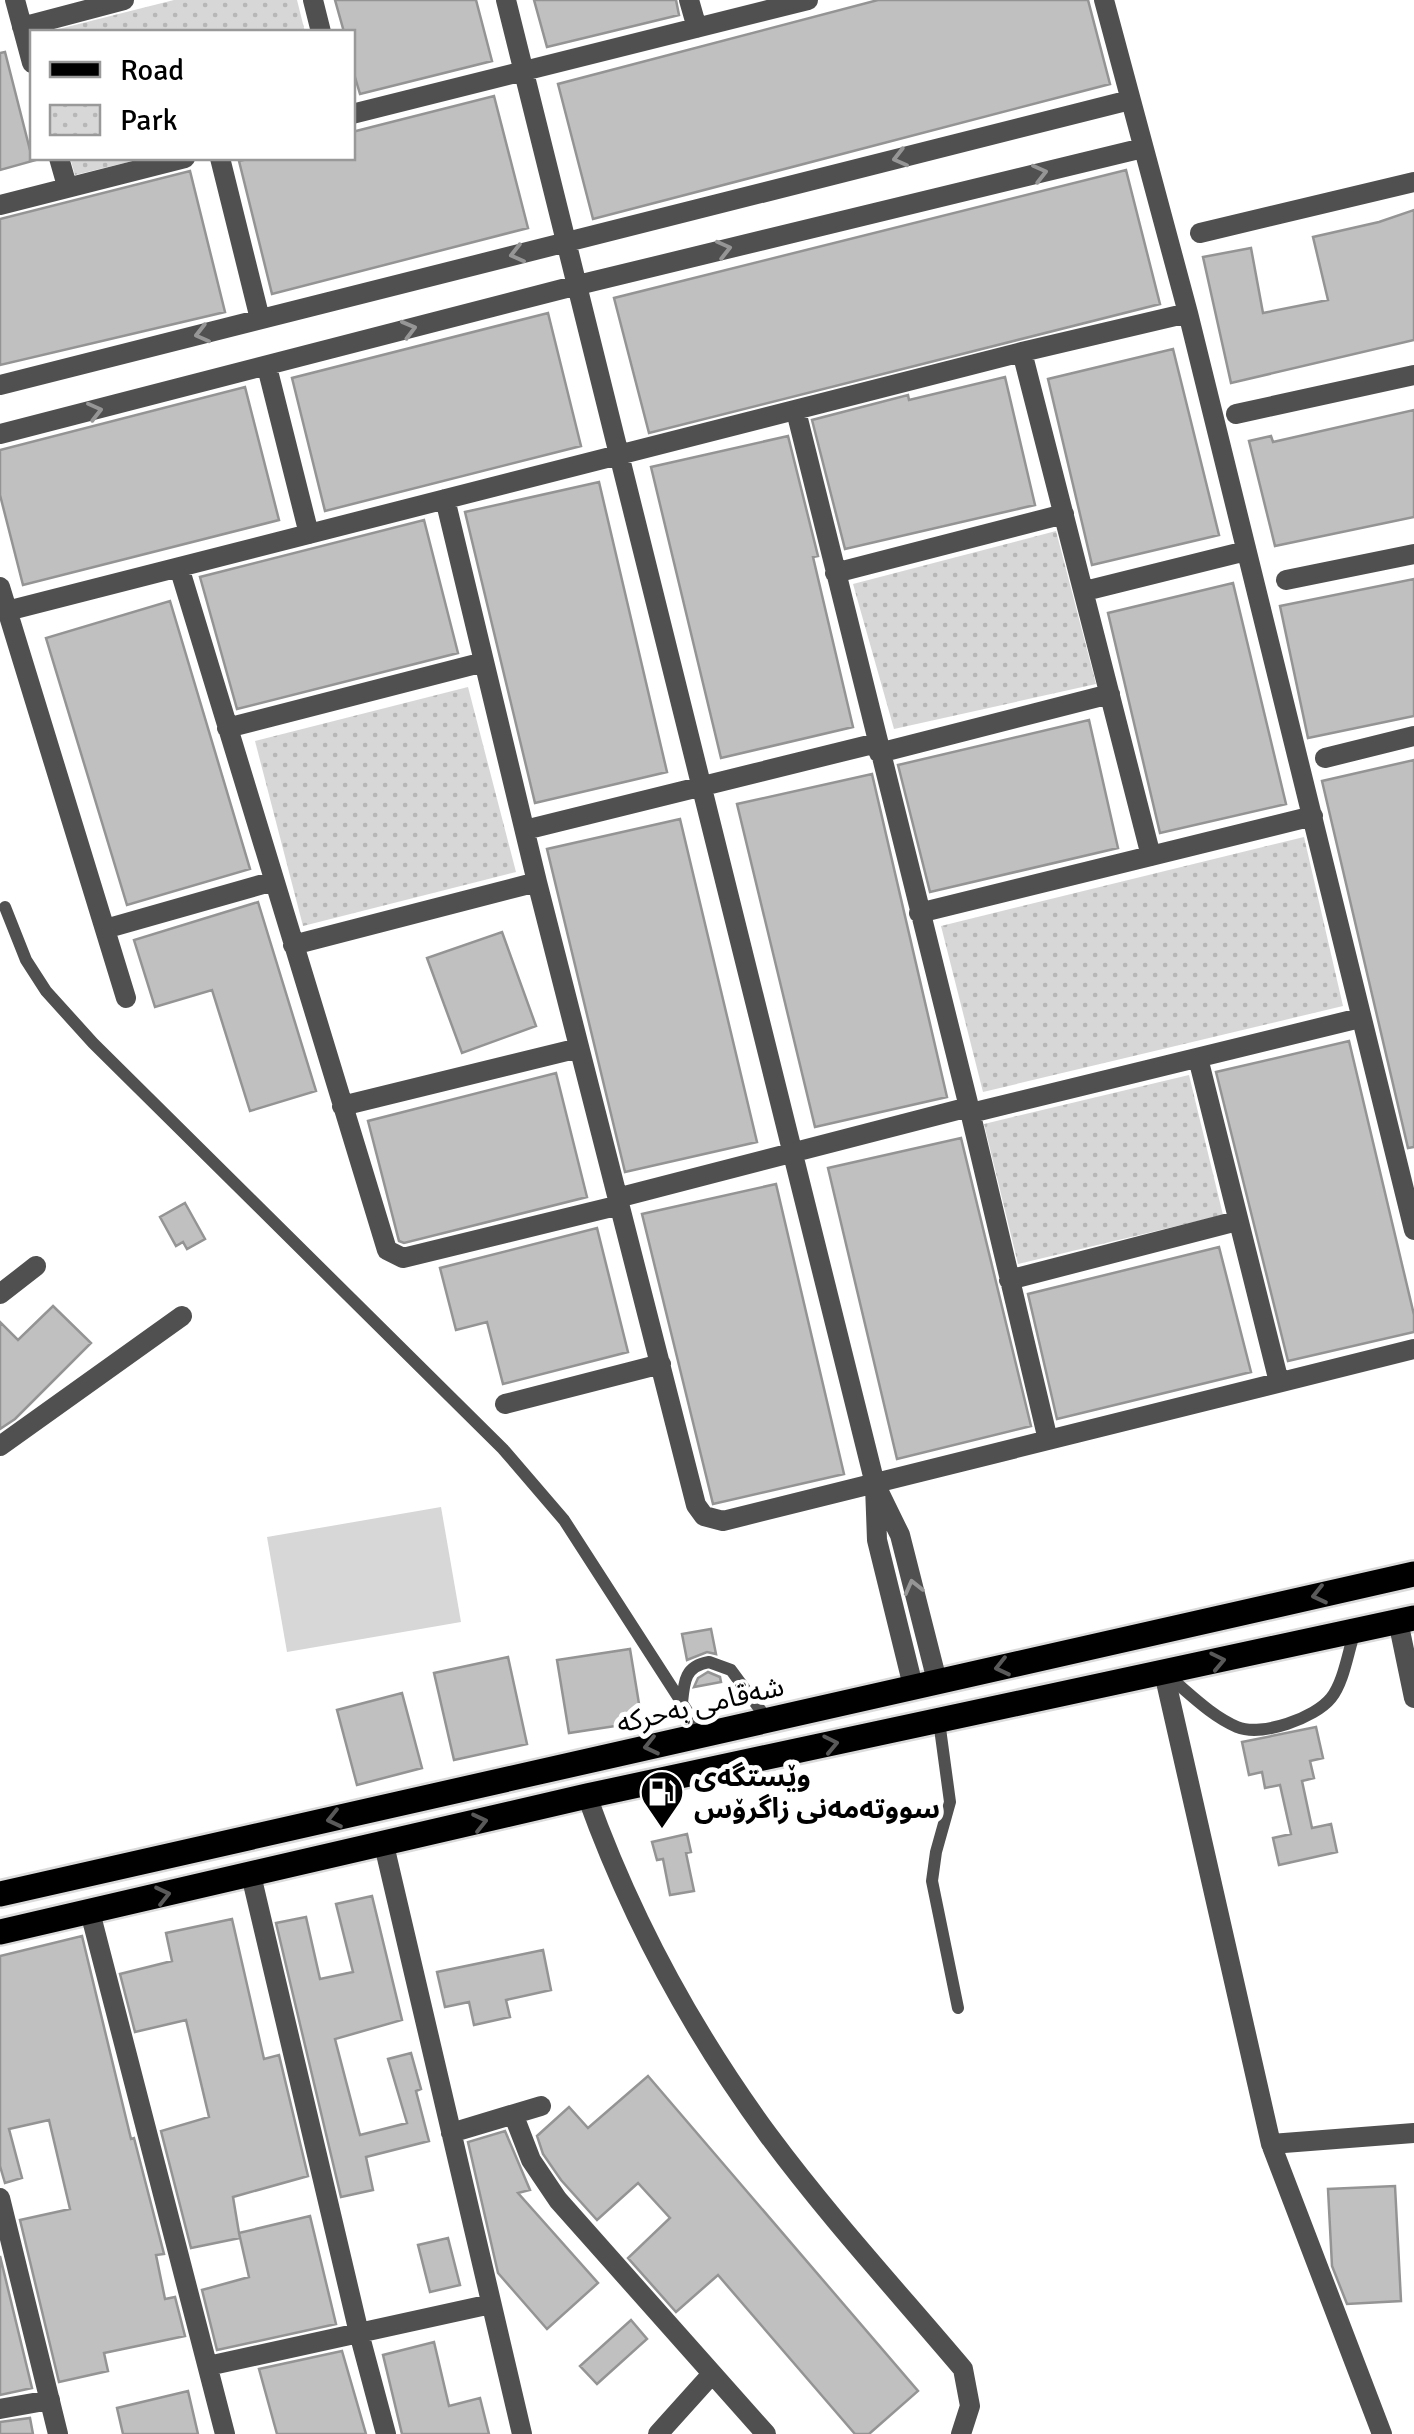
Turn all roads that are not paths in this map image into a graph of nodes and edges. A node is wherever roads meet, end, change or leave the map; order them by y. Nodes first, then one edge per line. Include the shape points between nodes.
1 (15, 0) edge
2 (124, 0) edge
3 (314, 0) edge
4 (506, 0) edge
5 (690, 0) edge
6 (808, 0) edge
7 (1104, 0) edge
8 (22, 27) junction
9 (697, 28) junction
10 (321, 30) edge
11 (30, 55) edge
12 (524, 70) junction
13 (1130, 100) junction
14 (355, 113) edge
15 (1143, 148) junction
16 (60, 160) edge
17 (176, 160) edge
18 (220, 160) edge
19 (1414, 182) edge
20 (68, 186) junction
21 (0, 205) edge
22 (1200, 233) dead end
23 (567, 242) junction
24 (578, 285) junction
25 (1188, 314) junction
26 (260, 319) junction
27 (1022, 352) junction
28 (268, 367) junction
29 (1414, 375) edge
30 (0, 385) edge
31 (796, 411) junction
32 (1236, 414) dead end
33 (0, 434) edge
34 (620, 454) junction
35 (445, 499) junction
36 (1064, 514) junction
37 (309, 534) junction
38 (1246, 551) junction
39 (1414, 554) edge
40 (179, 567) junction
41 (835, 572) junction
42 (1286, 580) dead end
43 (0, 587) edge
44 (1085, 591) junction
45 (7, 611) junction
46 (484, 662) junction
47 (1110, 694) junction
48 (227, 728) junction
49 (1414, 736) edge
50 (878, 748) junction
51 (1324, 758) dead end
52 (703, 786) junction
53 (1313, 816) junction
54 (525, 830) junction
55 (1151, 856) junction
56 (274, 882) junction
57 (537, 882) junction
58 (5, 907) dead end
59 (919, 913) junction
60 (105, 929) junction
61 (293, 945) junction
62 (126, 998) dead end
63 (1360, 1018) junction
64 (580, 1048) junction
65 (1198, 1058) junction
66 (342, 1106) junction
67 (970, 1110) junction
68 (791, 1151) junction
69 (618, 1201) junction
70 (1237, 1221) junction
71 (1414, 1230) edge
72 (36, 1266) dead end
73 (1009, 1280) junction
74 (0, 1294) edge
75 (182, 1316) dead end
76 (1414, 1350) edge
77 (660, 1364) junction
78 (1279, 1382) junction
79 (506, 1404) dead end
80 (1048, 1440) junction
81 (0, 1446) edge
82 (876, 1484) junction
83 (1414, 1574) edge
84 (1406, 1620) edge
85 (1355, 1631) junction
86 (1164, 1672) junction
87 (925, 1684) junction
88 (1414, 1698) edge
89 (682, 1702) junction
90 (767, 1719) junction
91 (940, 1721) junction
92 (702, 1734) junction
93 (587, 1796) junction
94 (384, 1845) junction
95 (92, 1874) junction
96 (252, 1874) junction
97 (0, 1894) edge
98 (95, 1910) junction
99 (0, 1932) edge
100 (958, 2008) dead end
101 (541, 2106) dead end
102 (514, 2116) junction
103 (451, 2133) junction
104 (1414, 2133) edge
105 (1271, 2144) junction
106 (0, 2198) edge
107 (492, 2304) junction
108 (360, 2333) junction
109 (208, 2366) junction
110 (712, 2374) junction
111 (50, 2400) junction
112 (0, 2409) edge
113 (58, 2434) edge
114 (225, 2434) edge
115 (386, 2434) edge
116 (522, 2434) edge
117 (658, 2434) edge
118 (766, 2434) edge
119 (961, 2434) edge
120 (1382, 2434) edge

1 - 8 street
2 - 8 street
3 - 10 street
4 - 12 street
5 - 9 street
6 - 9 street
7 - 13 street
8 - 11 street
9 - 12 street
12 - 14 street
12 - 23 street
13 - 15 street
13 -> 23 street
24 -> 15 street
15 - 25 street
16 - 20 street
17 - 20 street
18 - 26 street
19 - 22 street
20 - 21 street
23 - 24 street
23 -> 26 street
28 -> 24 street
24 - 34 street
25 - 27 street
25 - 38 street
26 -> 30 street
27 - 31 street
27 - 36 street
33 -> 28 street
28 - 37 street
29 - 32 street
31 - 34 street
31 - 41 street
34 - 35 street
34 - 52 street
35 - 37 street
35 - 46 street
36 - 41 street
36 - 44 street
37 - 40 street
38 - 44 street
38 - 53 street
39 - 42 street
40 - 45 street
40 - 48 street
41 - 50 street
43 - 45 street
44 - 47 street
45 - 60 street
46 - 48 street
46 - 54 street
47 - 50 street
47 - 55 street
48 - 56 street
49 - 51 street
50 - 52 street
50 - 59 street
52 - 54 street
52 - 68 street
53 - 55 street
53 - 63 street
54 - 57 street
55 - 59 street
56 - 60 street
56 - 61 street
57 - 61 street
57 - 64 street
58 - 89 lane via 26,960 81,1030 503,1449 564,1520
59 - 67 street
60 - 62 street
61 - 66 street
63 - 65 street
63 - 71 street
64 - 66 street
64 - 69 street
65 - 67 street
65 - 70 street
66 - 69 street via 384,1244 396,1258
67 - 68 street
67 - 73 street
68 - 69 street
68 - 82 street
69 - 77 street
70 - 73 street
70 - 78 street
72 - 74 street
73 - 80 street
75 - 81 street
76 - 78 street
77 - 79 street
77 - 82 street via 704,1516 724,1521
78 - 80 street
80 - 82 street
82 - 87 street via 900,1535
83 -> 87 main road, شەقامی بەحرکە
84 - 85 main road
84 - 88 street
86 -> 85 main road
85 - 86 lane via 1334,1696 1312,1716 1283,1725 1241,1729
86 - 91 main road
86 - 105 street
87 - 90 main road, شەقامی بەحرکە
89 - 90 lane via 684,1677 709,1662 731,1670
89 - 92 lane
90 - 92 main road, شەقامی بەحرکە
93 -> 91 main road
91 - 100 lane via 950,1802 932,1881
92 -> 95 main road, شەقامی بەحرکە
94 -> 93 main road
93 - 119 street via 638,1921 700,2035 790,2162 963,2369 970,2406
94 - 96 main road
94 - 103 street
95 - 97 main road, شەقامی بەحرکە
95 - 98 main road
98 -> 96 main road
96 - 108 street
98 - 99 main road
98 - 109 street
101 - 102 street
102 - 103 street
102 - 110 street via 551,2190
103 - 107 street
104 - 105 street
105 - 120 street
106 - 111 street
107 - 108 street
107 - 116 street
108 - 109 street
108 - 115 street
109 - 114 street
110 - 117 street
110 - 118 street
111 - 112 street
111 - 113 street

